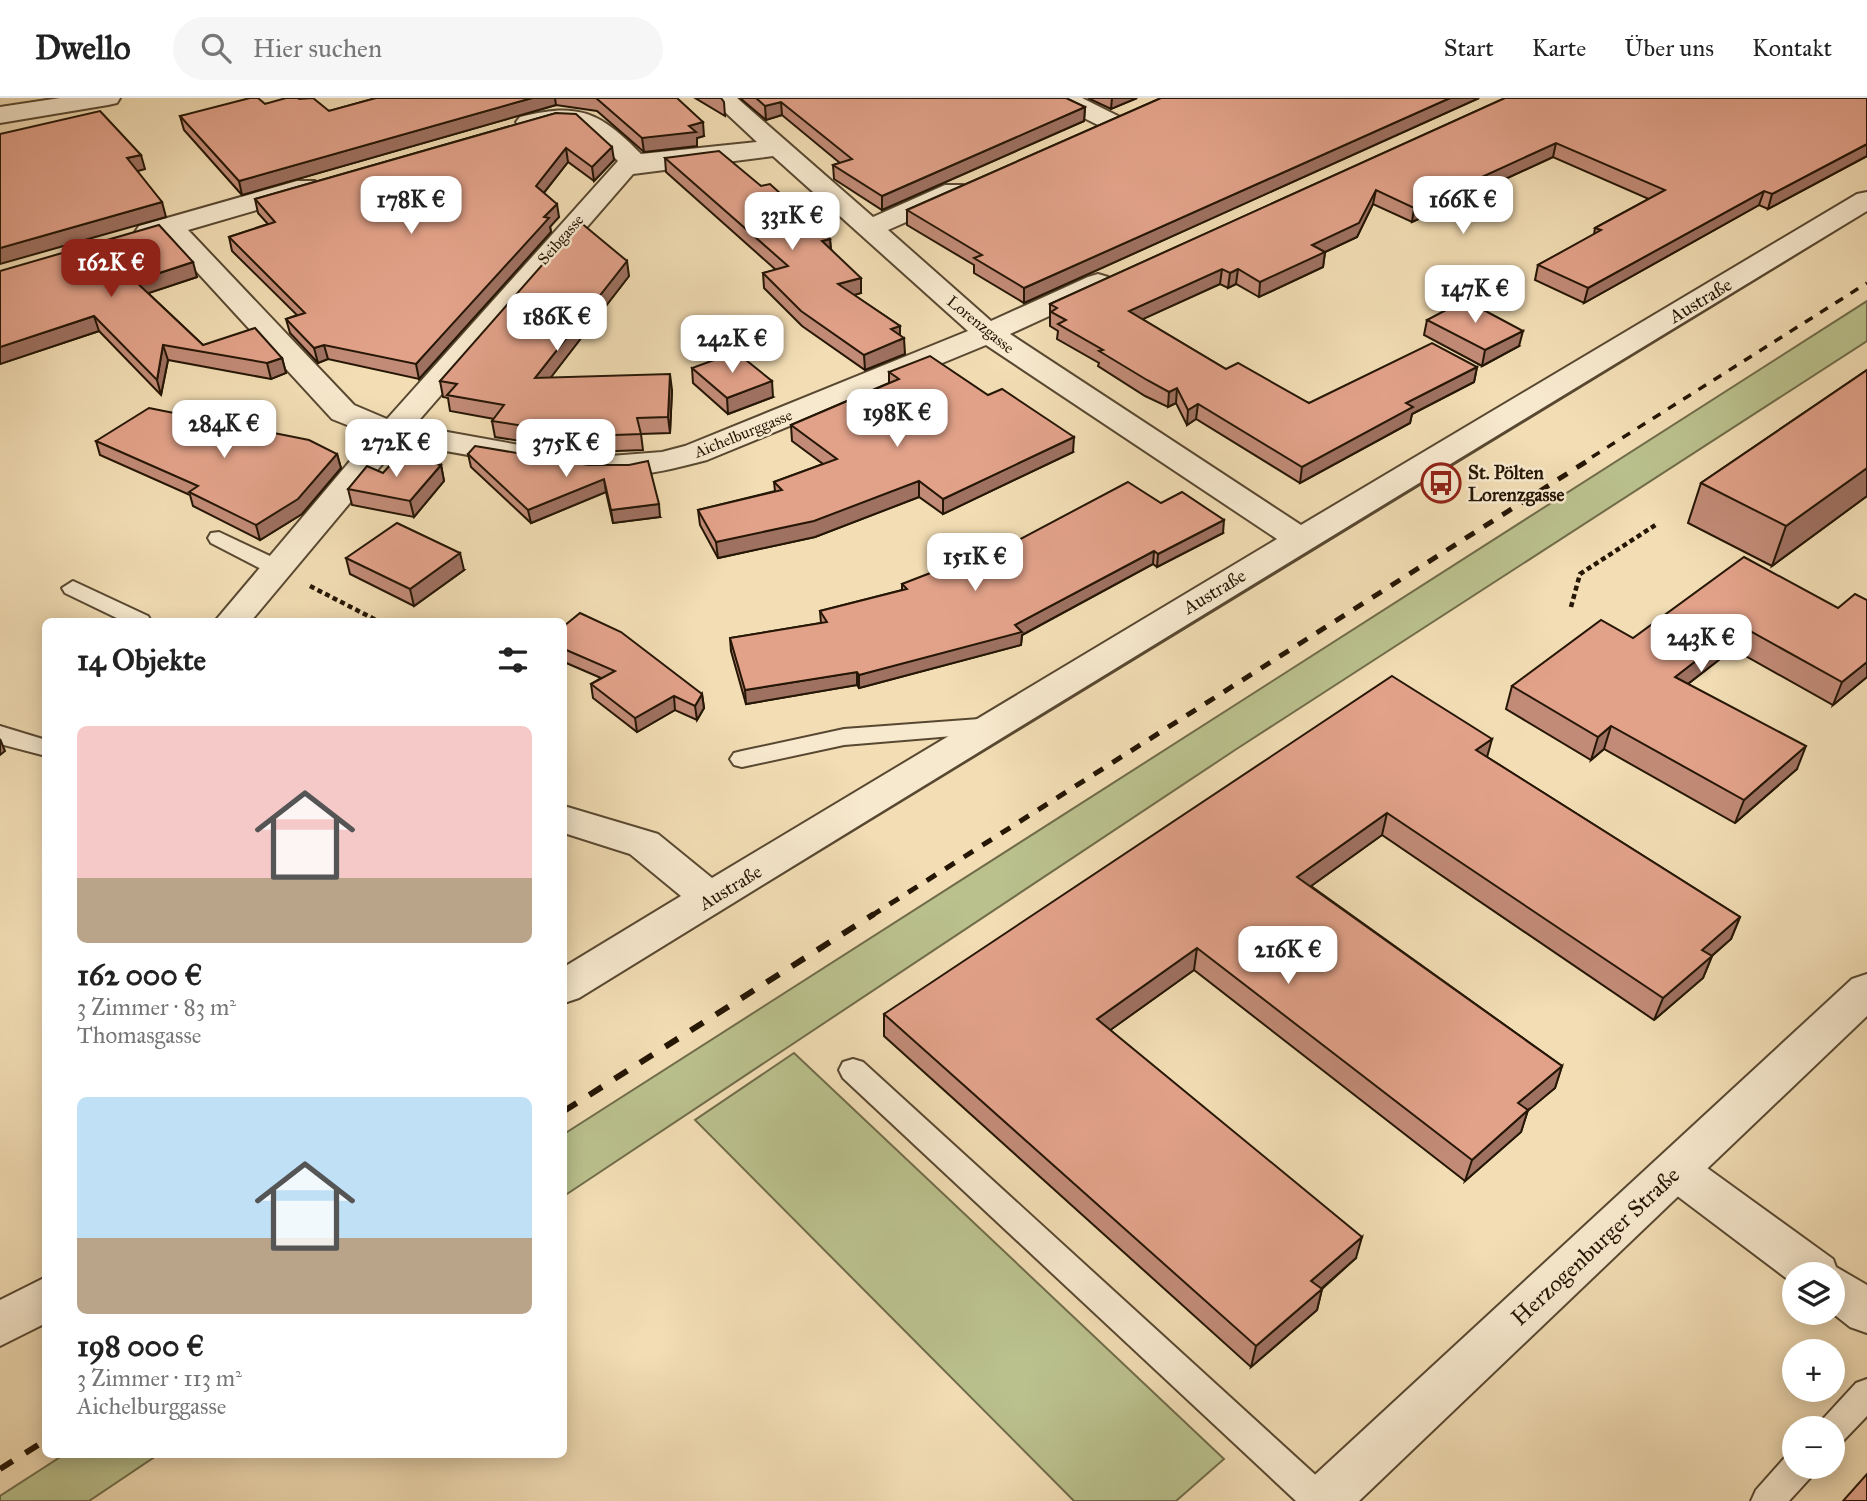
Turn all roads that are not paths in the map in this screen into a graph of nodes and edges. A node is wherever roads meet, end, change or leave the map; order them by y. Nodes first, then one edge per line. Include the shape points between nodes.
1 (108, 98) edge
2 (722, 98) edge
3 (1063, 98) edge
4 (0, 115) edge
5 (501, 130) edge
6 (1086, 133) edge
7 (778, 148) junction
8 (635, 163) junction
9 (328, 180) edge
10 (972, 183) edge
11 (1867, 200) edge
12 (169, 226) junction
13 (871, 228) junction
14 (130, 238) edge
15 (1127, 270) edge
16 (988, 333) junction
17 (392, 432) junction
18 (219, 538) dead end
19 (1301, 540) junction
20 (279, 569) junction
21 (73, 588) dead end
22 (134, 618) edge
23 (236, 618) edge
24 (993, 726) junction
25 (0, 734) edge
26 (42, 747) edge
27 (742, 759) dead end
28 (567, 820) edge
29 (711, 899) junction
30 (567, 985) edge
31 (1867, 990) edge
32 (853, 1070) dead end
33 (1676, 1170) junction
34 (1800, 1262) edge
35 (1845, 1296) edge
36 (42, 1300) edge
37 (1867, 1312) edge
38 (0, 1325) edge
39 (1867, 1393) edge
40 (1845, 1417) edge
41 (1787, 1479) edge
42 (1321, 1501) edge
43 (1768, 1501) edge

1 - 4 street
2 - 7 street, Lorenzgasse
3 - 6 street via 1121,117
5 - 8 street via 556,116 581,117
7 - 8 street
7 - 13 street, Lorenzgasse
8 - 17 street, Seibgasse via 614,176
9 - 12 street
10 - 13 street
11 - 19 street, Austraße
12 - 14 street
12 - 17 street, Aichelburggasse via 343,412
13 - 16 street, Lorenzgasse
15 - 16 street, Aichelburggasse
16 - 17 street, Aichelburggasse via 696,453 631,465 590,466
16 - 19 street, Lorenzgasse
17 - 20 street, Seibgasse
18 - 20 lane
19 - 24 street, Austraße
20 - 23 street, Seibgasse
21 - 22 lane
24 - 27 lane via 844,737
24 - 29 street, Austraße
25 - 26 lane
28 - 29 street via 644,844
29 - 30 street, Austraße
31 - 33 street, Herzogenburger Straße
32 - 42 lane
33 - 34 street
33 - 42 street, Herzogenburger Straße
35 - 37 street
36 - 38 street
39 - 40 lane
41 - 43 lane

